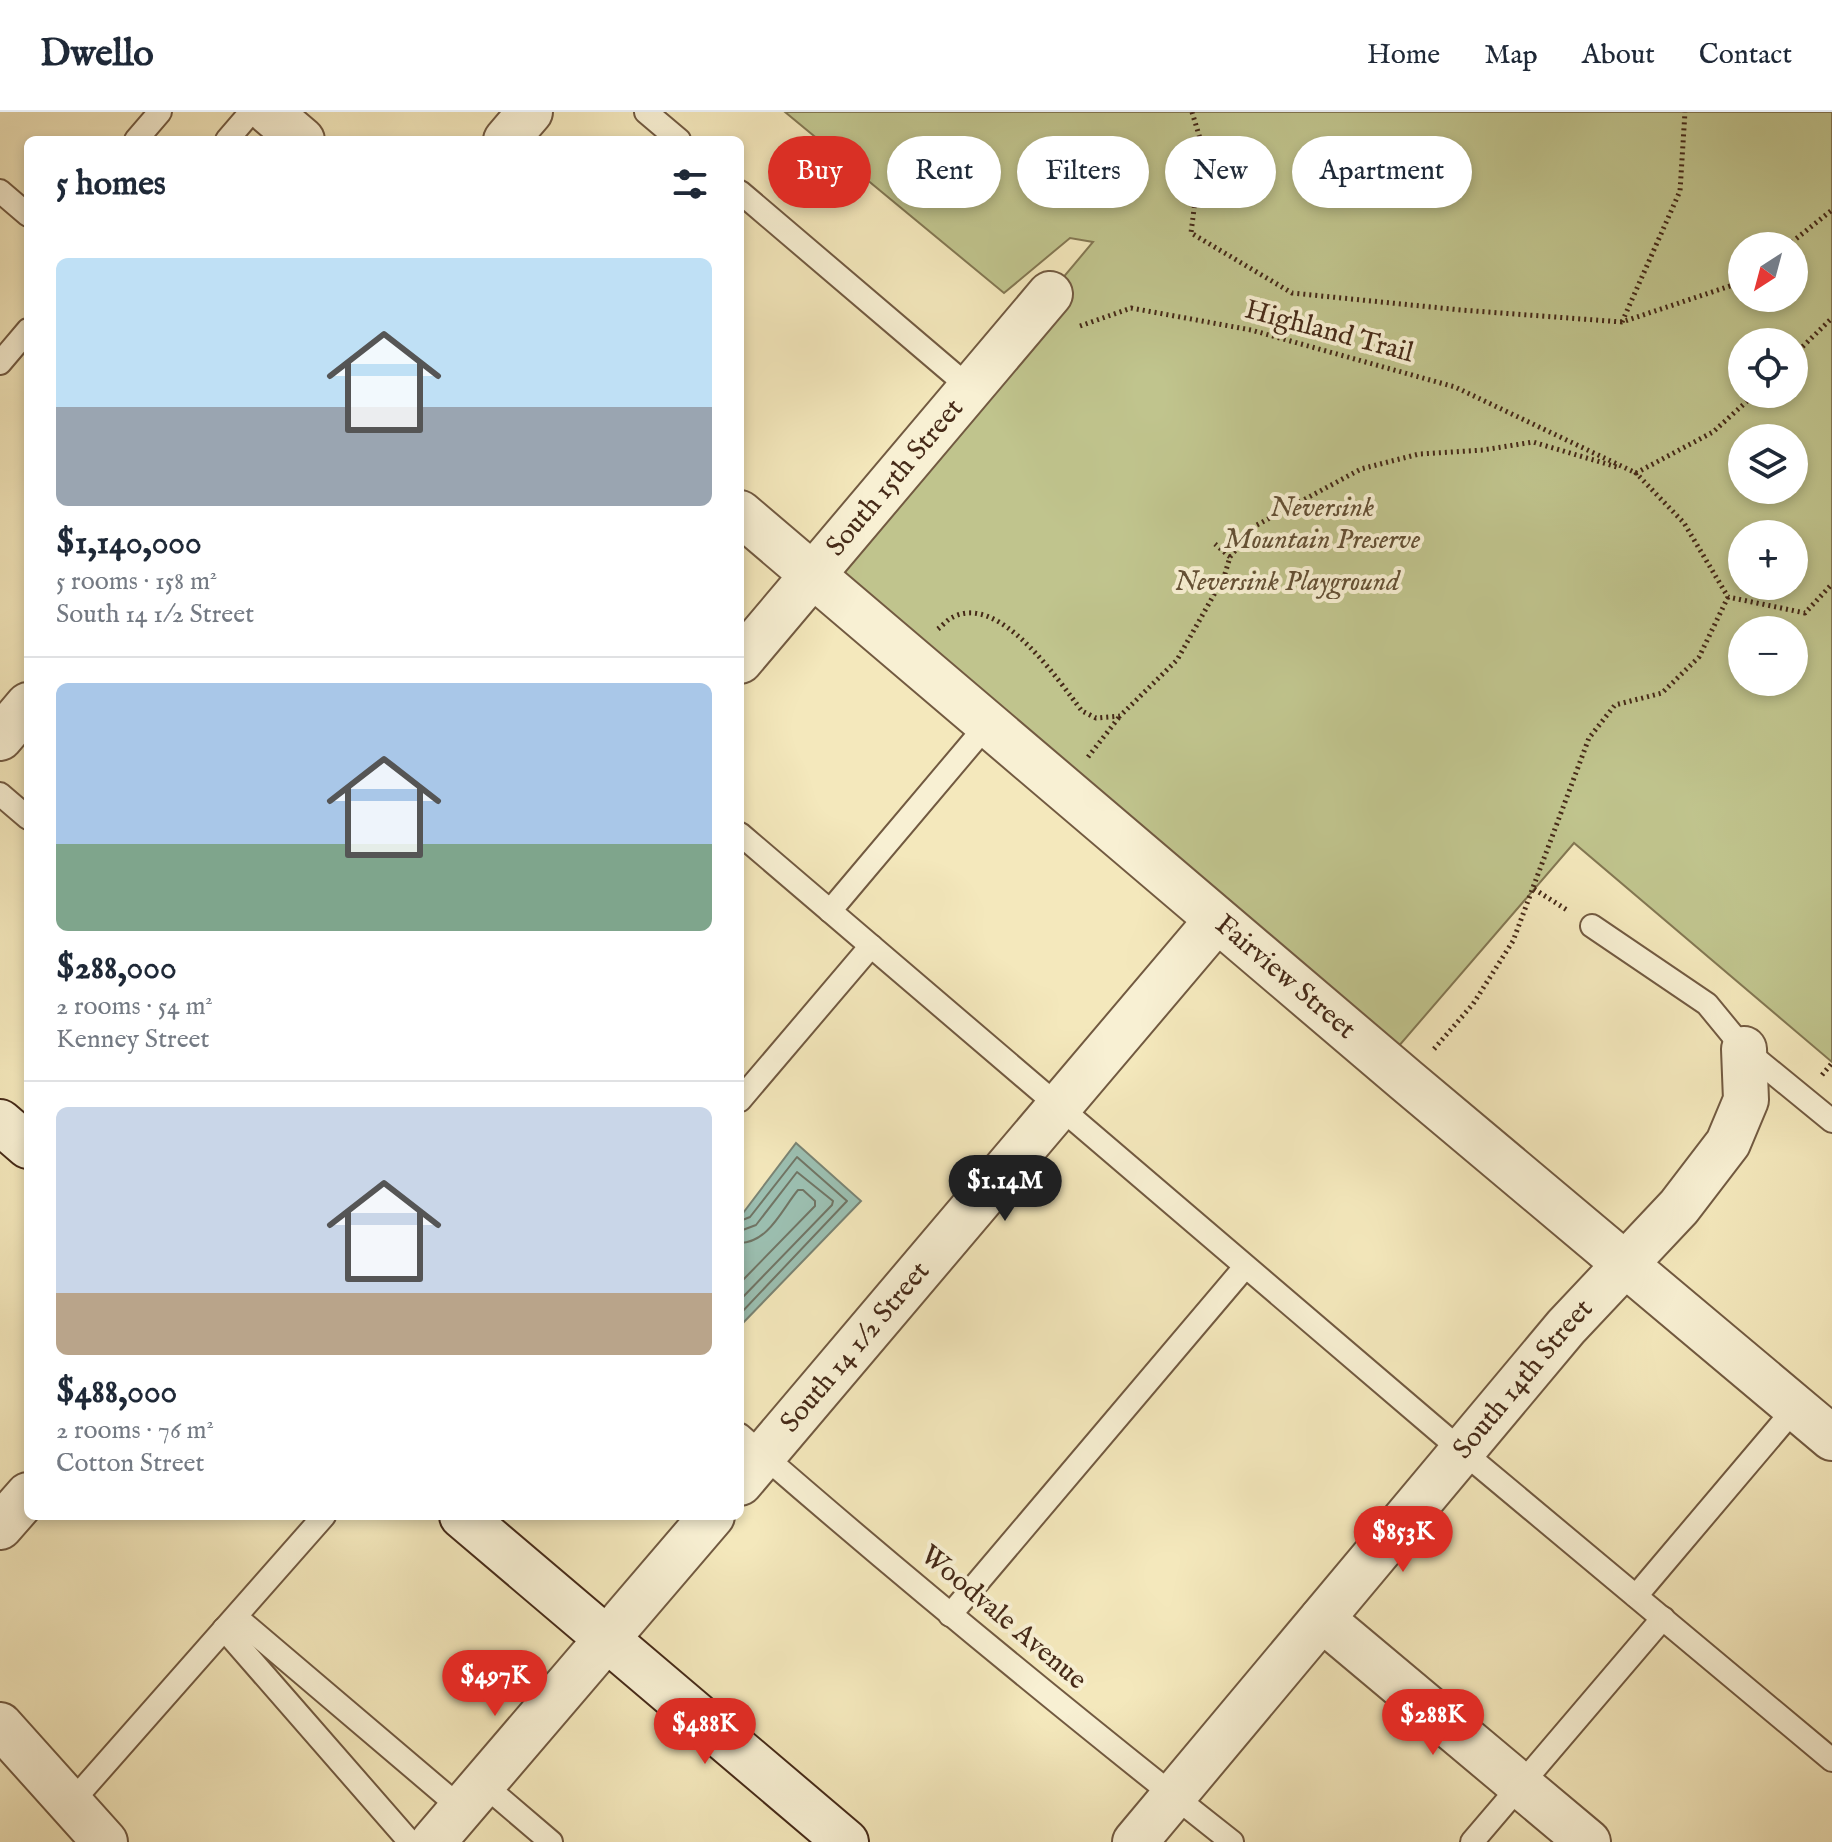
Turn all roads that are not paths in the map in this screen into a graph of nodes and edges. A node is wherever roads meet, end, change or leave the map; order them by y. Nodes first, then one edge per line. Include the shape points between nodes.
1 (160, 112) edge
2 (251, 112) edge
3 (269, 112) edge
4 (530, 112) edge
5 (646, 112) edge
6 (139, 136) edge
7 (230, 136) edge
8 (297, 136) edge
9 (509, 136) edge
10 (674, 136) edge
11 (0, 191) edge
12 (744, 195) edge
13 (24, 212) edge
14 (1061, 311) road end
15 (24, 335) edge
16 (0, 363) edge
17 (970, 388) junction
18 (744, 516) edge
19 (813, 575) junction
20 (744, 656) edge
21 (24, 710) edge
22 (987, 725) junction
23 (0, 738) edge
24 (0, 794) edge
25 (24, 815) edge
26 (744, 837) edge
27 (830, 911) junction
28 (1217, 920) junction
29 (1592, 926) road end
30 (871, 946) junction
31 (1744, 1049) junction
32 (744, 1095) edge
33 (1058, 1107) junction
34 (1832, 1121) edge
35 (0, 1122) edge
36 (24, 1143) edge
37 (1624, 1265) junction
38 (1245, 1267) junction
39 (1796, 1407) junction
40 (1832, 1438) edge
41 (1462, 1451) junction
42 (748, 1458) edge
43 (24, 1500) edge
44 (320, 1520) edge
45 (467, 1520) edge
46 (709, 1520) edge
47 (0, 1527) edge
48 (1636, 1596) junction
49 (950, 1615) junction
50 (1663, 1618) junction
51 (1322, 1619) junction
52 (230, 1623) junction
53 (608, 1639) junction
54 (0, 1725) edge
55 (1832, 1760) edge
56 (1520, 1786) junction
57 (472, 1796) junction
58 (1174, 1796) junction
59 (70, 1804) junction
60 (105, 1842) edge
61 (410, 1842) edge
62 (433, 1842) edge
63 (551, 1842) edge
64 (846, 1842) edge
65 (1135, 1842) edge
66 (1232, 1842) edge
67 (1472, 1842) edge
68 (1588, 1842) edge

1 - 6 lane
2 - 7 lane
3 - 8 street
4 - 9 street
5 - 10 lane
11 - 13 lane
12 - 17 lane
14 - 17 street, South 15th Street
15 - 16 lane
17 - 19 street, South 15th Street
18 - 19 street, Fairview Street
19 - 20 street, South 15th Street
19 - 22 street, Fairview Street
21 - 23 street
22 - 27 lane
22 - 28 street, Fairview Street
24 - 25 lane
26 - 27 lane
27 - 30 lane
28 - 33 street, South 14 1/2 Street
28 - 37 street, Fairview Street
29 - 31 lane via 1707,1004
30 - 32 lane
30 - 33 lane
31 - 34 lane
31 - 37 street, South 14th Street via 1746,1100 1728,1143 1679,1207
33 - 38 lane
33 - 42 street, South 14 1/2 Street
35 - 36 street
37 - 39 street, Fairview Street
37 - 41 street, South 14th Street
38 - 41 lane
38 - 49 lane
39 - 40 street, Fairview Street
39 - 48 lane
41 - 48 lane
41 - 51 street, South 14th Street
42 - 49 lane, Woodvale Avenue
43 - 47 street
44 - 52 lane
45 - 53 street
46 - 53 street
48 - 50 lane
49 - 58 lane, Woodvale Avenue
50 - 55 lane
50 - 56 lane
51 - 56 street
51 - 58 street, South 14th Street
52 - 57 lane
52 - 59 lane
52 - 61 lane
53 - 57 street
53 - 64 street
54 - 59 street
56 - 67 lane
56 - 68 street
57 - 62 street
57 - 63 lane
58 - 65 street, South 14th Street
58 - 66 lane, Woodvale Avenue
59 - 60 street

